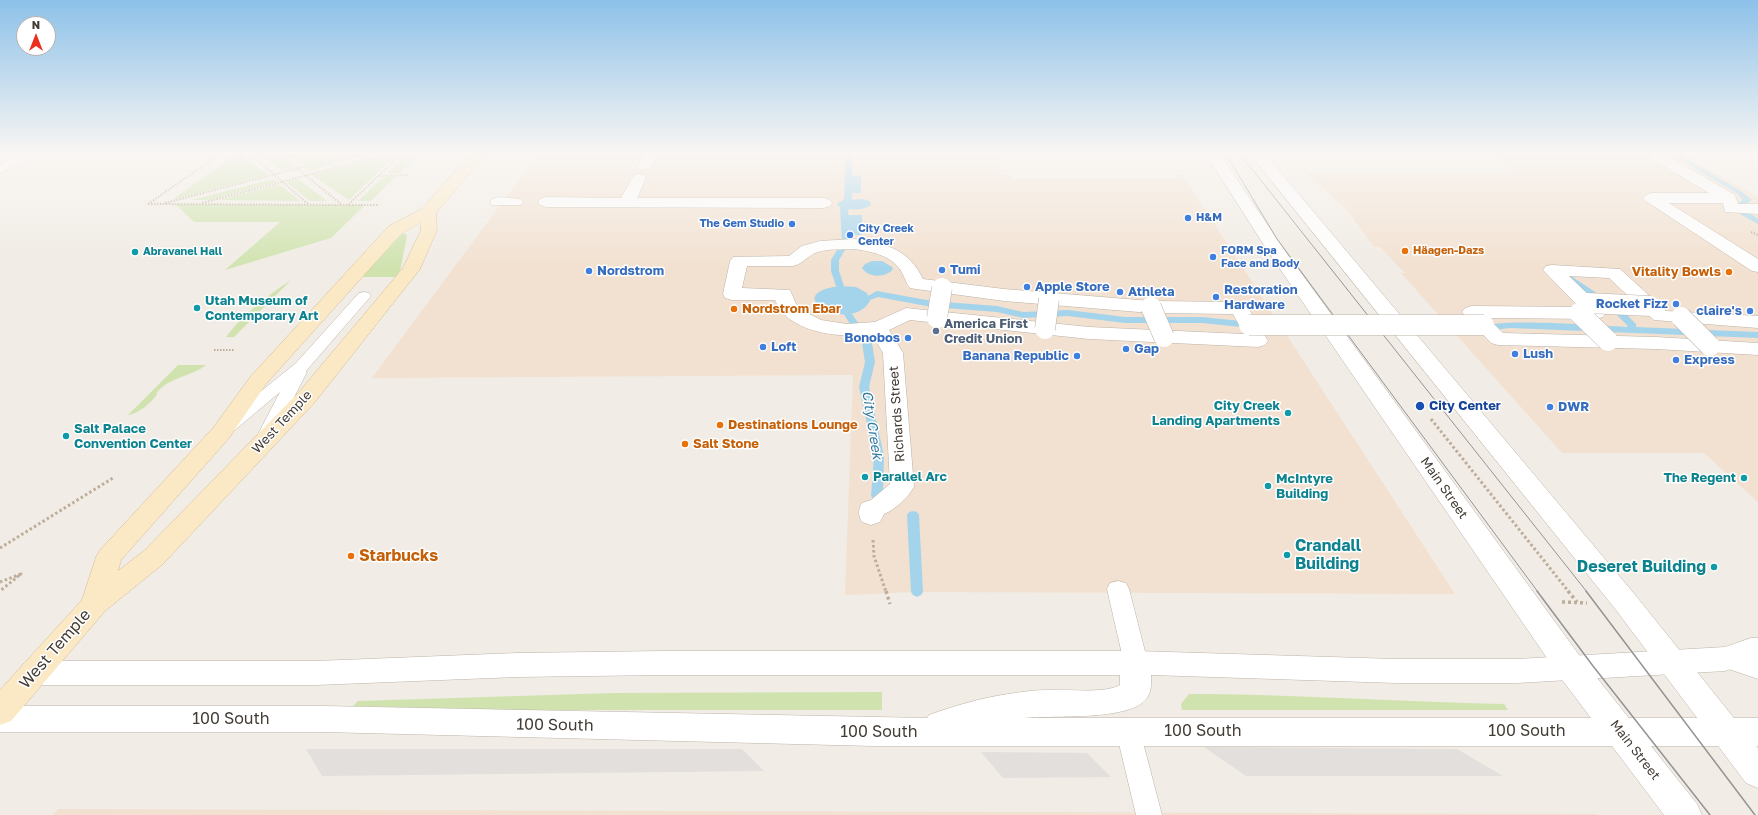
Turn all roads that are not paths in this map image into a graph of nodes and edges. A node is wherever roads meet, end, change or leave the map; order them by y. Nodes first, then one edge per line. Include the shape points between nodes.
1 (445, 192) edge
2 (632, 192) edge
3 (1238, 192) edge
4 (1288, 192) edge
5 (1712, 192) edge
6 (498, 202) dead end
7 (515, 202) dead end
8 (546, 202) dead end
9 (627, 202) junction
10 (824, 203) dead end
11 (1730, 204) junction
12 (1758, 209) edge
13 (428, 212) junction
14 (1758, 267) edge
15 (936, 290) junction
16 (364, 296) dead end
17 (1049, 299) junction
18 (1650, 306) junction
19 (1151, 307) junction
20 (1583, 308) junction
21 (928, 314) junction
22 (1681, 317) junction
23 (1758, 322) edge
24 (1249, 324) junction
25 (1485, 325) junction
26 (878, 328) junction
27 (1045, 329) junction
28 (1758, 329) edge
29 (1164, 337) junction
30 (1608, 341) junction
31 (1758, 343) edge
32 (1710, 346) junction
33 (1758, 349) edge
34 (302, 366) junction
35 (221, 433) junction
36 (261, 445) junction
37 (871, 516) road end
38 (1118, 589) dead end
39 (95, 604) junction
40 (1758, 650) edge
41 (1725, 658) junction
42 (1672, 661) junction
43 (1136, 663) junction
44 (1571, 668) junction
45 (1758, 670) edge
46 (34, 673) junction
47 (0, 712) edge
48 (0, 718) edge
49 (1128, 731) junction
50 (920, 732) junction
51 (1620, 732) junction
52 (1727, 732) junction
53 (1758, 732) edge
54 (1758, 773) edge
55 (1148, 815) edge
56 (1685, 815) edge

1 - 13 main road, West Temple
2 - 9 street
3 - 44 street, Main Street via 1273,247
4 - 42 street
5 - 11 street
6 - 7 street
8 - 9 street
9 - 10 street
11 - 12 street
11 - 14 street via 1651,198
13 - 35 main road, West Temple via 395,230 382,243 258,380
13 - 36 main road, West Temple via 429,230 411,269 307,397
15 - 17 street
15 - 21 street, bridge
15 - 24 street via 1146,310
15 - 26 street via 916,284 906,265 892,254 870,245 826,245 808,250 793,261 739,261 732,294 782,294 788,308 804,318 842,331
16 - 34 lane
17 - 19 street
17 - 27 street, bridge
18 - 20 street, bridge
18 - 20 street via 1614,273 1552,270
18 - 22 street via 1661,316
19 - 24 street via 1238,308
19 - 29 street, bridge
20 - 25 street via 1472,312
20 - 30 street, bridge
21 - 24 street via 1154,332
21 - 26 street via 906,314 897,321
21 - 27 street
22 - 23 street
22 - 32 street, bridge
24 - 25 street, bridge
24 - 29 street via 1258,341
25 - 28 street via 1612,317 1572,276 1610,278 1645,310 1667,321
25 - 30 street via 1498,339
25 - 31 street via 1574,333
26 - 37 street, Richards Street via 893,353 902,487 880,506 871,508
27 - 29 street
30 - 32 street
32 - 33 street
34 - 35 lane
34 - 36 lane
35 - 39 main road, West Temple via 109,557
36 - 39 main road, West Temple via 154,557
38 - 43 lane
39 - 46 main road, West Temple
40 - 41 street
41 - 42 street
41 - 45 lane
42 - 44 street
42 - 52 street
43 - 44 street via 1396,671 1517,671
43 - 46 street via 663,663 316,673
43 - 50 street via 1135,691 1123,699 1110,702 1046,702 1008,707 979,713
44 - 51 street, Main Street
46 - 47 main road, West Temple
48 - 50 street, 100 South via 323,719
49 - 50 street, 100 South
49 - 51 street, 100 South
49 - 55 lane
51 - 52 street, 100 South
51 - 56 street, Main Street
52 - 53 street, 100 South
52 - 54 street

